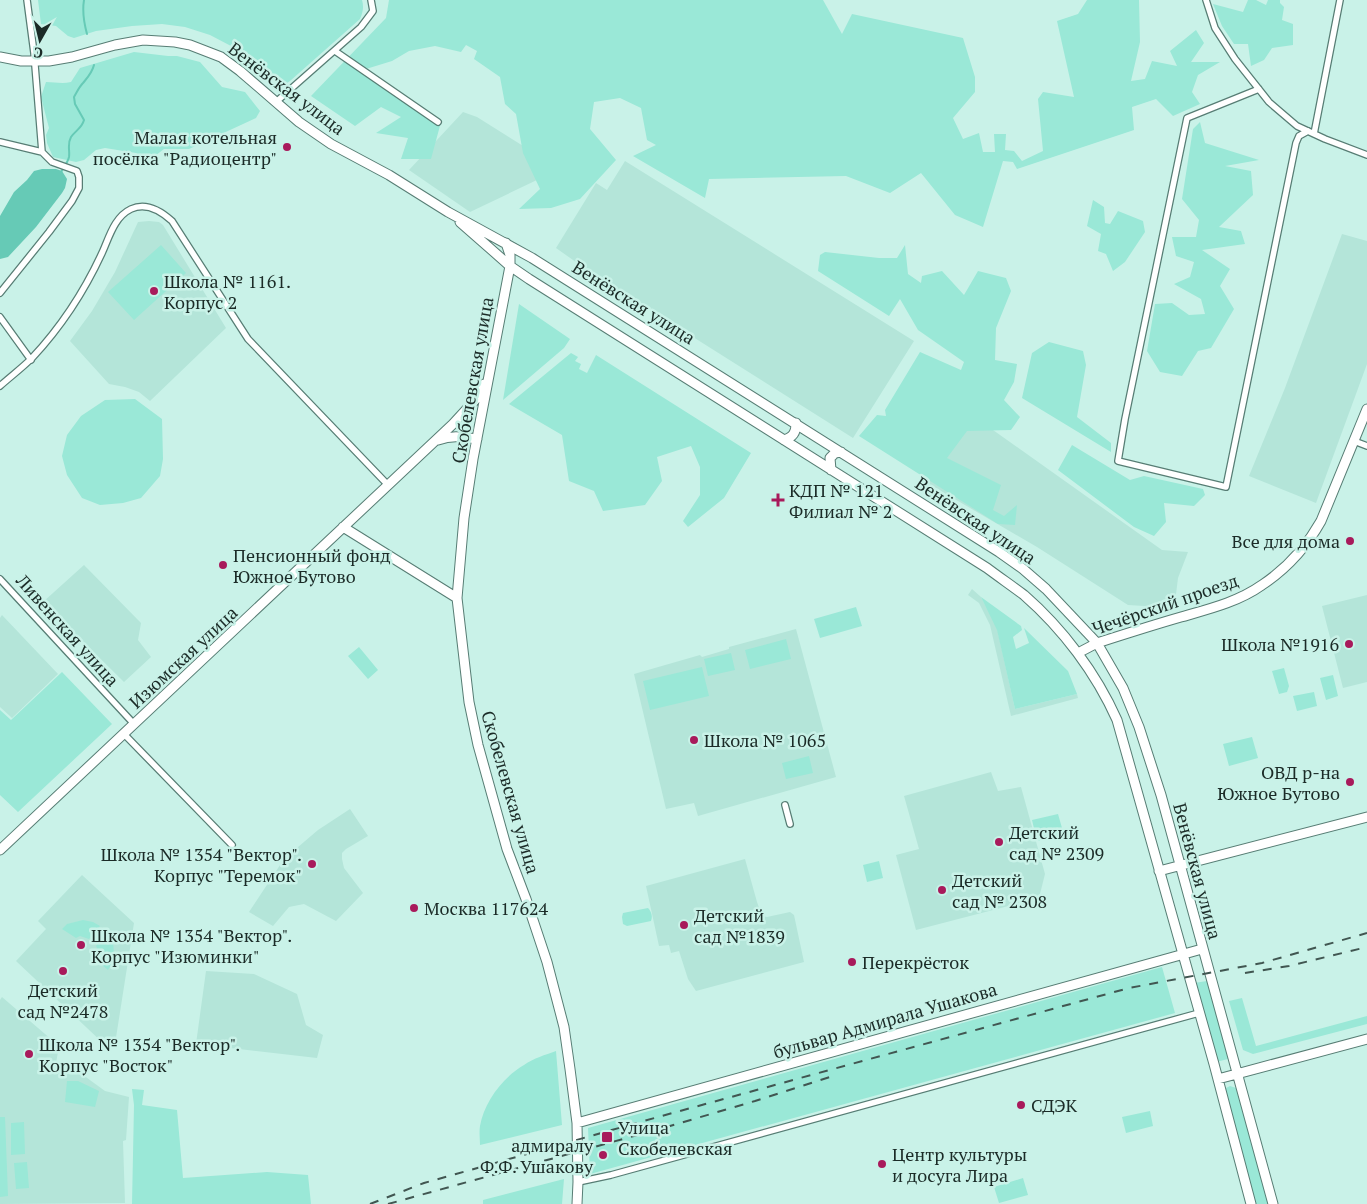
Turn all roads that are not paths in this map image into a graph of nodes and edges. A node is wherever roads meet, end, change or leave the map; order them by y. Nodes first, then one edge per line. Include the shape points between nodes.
1 (27, 0) edge
2 (371, 0) edge
3 (1206, 0) edge
4 (1340, 0) edge
5 (335, 51) junction
6 (0, 57) edge
7 (34, 62) junction
8 (1259, 89) junction
9 (276, 102) junction
10 (438, 122) dead end
11 (1311, 132) junction
12 (0, 142) edge
13 (42, 152) junction
14 (1367, 155) edge
15 (448, 212) junction
16 (506, 243) junction
17 (532, 258) junction
18 (510, 266) junction
19 (529, 279) junction
20 (504, 291) junction
21 (0, 293) edge
22 (0, 317) edge
23 (30, 360) junction
24 (488, 378) junction
25 (0, 386) edge
26 (1367, 409) edge
27 (796, 423) junction
28 (477, 439) junction
29 (784, 440) junction
30 (435, 441) junction
31 (1354, 441) junction
32 (1367, 446) edge
33 (841, 452) junction
34 (831, 470) junction
35 (388, 485) junction
36 (343, 527) junction
37 (0, 578) edge
38 (457, 598) junction
39 (1097, 643) junction
40 (1078, 653) junction
41 (134, 724) junction
42 (124, 734) junction
43 (784, 805) dead end
44 (1367, 817) edge
45 (790, 824) dead end
46 (232, 845) dead end
47 (0, 850) edge
48 (1180, 866) junction
49 (1159, 871) junction
50 (1202, 948) junction
51 (1183, 954) junction
52 (1199, 1013) junction
53 (1367, 1039) edge
54 (1237, 1073) junction
55 (1218, 1078) junction
56 (577, 1123) junction
57 (578, 1182) junction
58 (577, 1204) edge
59 (1251, 1204) edge
60 (1273, 1204) edge

1 - 7 street
2 - 5 street via 372,11 361,27
3 - 8 street via 1215,28
4 - 11 street
5 - 9 street
5 - 10 street
6 - 7 street, Венёвская улица
7 - 9 street, Венёвская улица via 62,59 130,41 175,42 221,57
7 - 13 street
8 - 11 street via 1297,126
8 - 11 street via 1187,118 1118,461 1226,487 1296,143 1299,136
9 - 15 street, Венёвская улица via 331,144
11 - 14 street
12 - 13 street
13 - 21 street via 52,162 77,171 79,188 50,232
15 - 16 street, Венёвская улица
15 - 18 street, Венёвская улица
16 - 17 street, Венёвская улица
16 - 18 street
17 - 18 street via 522,255
17 - 27 street, Венёвская улица
18 - 19 street, Венёвская улица
18 - 20 street, Скобелевская улица
19 - 20 street via 514,280
19 - 29 street, Венёвская улица
20 - 24 street, Скобелевская улица
22 - 23 street
23 - 25 street
23 - 35 street via 68,315 117,220 131,209 149,207 172,221 248,339
24 - 28 street, Скобелевская улица
24 - 30 street, Изюмская улица via 476,400
26 - 31 street, Чечёрский проезд
27 - 29 street via 793,436
27 - 33 street, Венёвская улица
28 - 30 street via 450,436
28 - 38 street, Скобелевская улица via 464,518
29 - 34 street, Венёвская улица
30 - 35 street, Изюмская улица
31 - 32 street
31 - 39 street, Чечёрский проезд via 1322,521 1312,537 1262,586 1211,609
33 - 34 street via 830,458
33 - 39 street, Венёвская улица via 1023,569
34 - 40 street, Венёвская улица via 987,568 1024,596
35 - 36 street, Изюмская улица
36 - 38 street
36 - 41 street, Изюмская улица
37 - 41 street, Ливенская улица
38 - 56 street, Скобелевская улица via 469,702 478,745 507,849 547,962 566,1043
39 - 40 street, Чечёрский проезд
39 - 48 street, Венёвская улица via 1124,688 1139,727
40 - 49 street, Венёвская улица via 1108,699 1117,720
41 - 42 street, Изюмская улица
42 - 46 street
42 - 47 street, Изюмская улица
43 - 45 street
44 - 48 street
48 - 49 street
48 - 50 street, Венёвская улица
49 - 51 street, Венёвская улица
50 - 51 street, бульвар Адмирала Ушакова
50 - 54 street, Венёвская улица
51 - 52 street, Венёвская улица
51 - 56 street, бульвар Адмирала Ушакова
52 - 55 street, Венёвская улица
52 - 57 street
53 - 54 street
54 - 55 street
54 - 60 street, Венёвская улица
55 - 59 street, Венёвская улица
56 - 57 street, Скобелевская улица
57 - 58 street, Скобелевская улица

